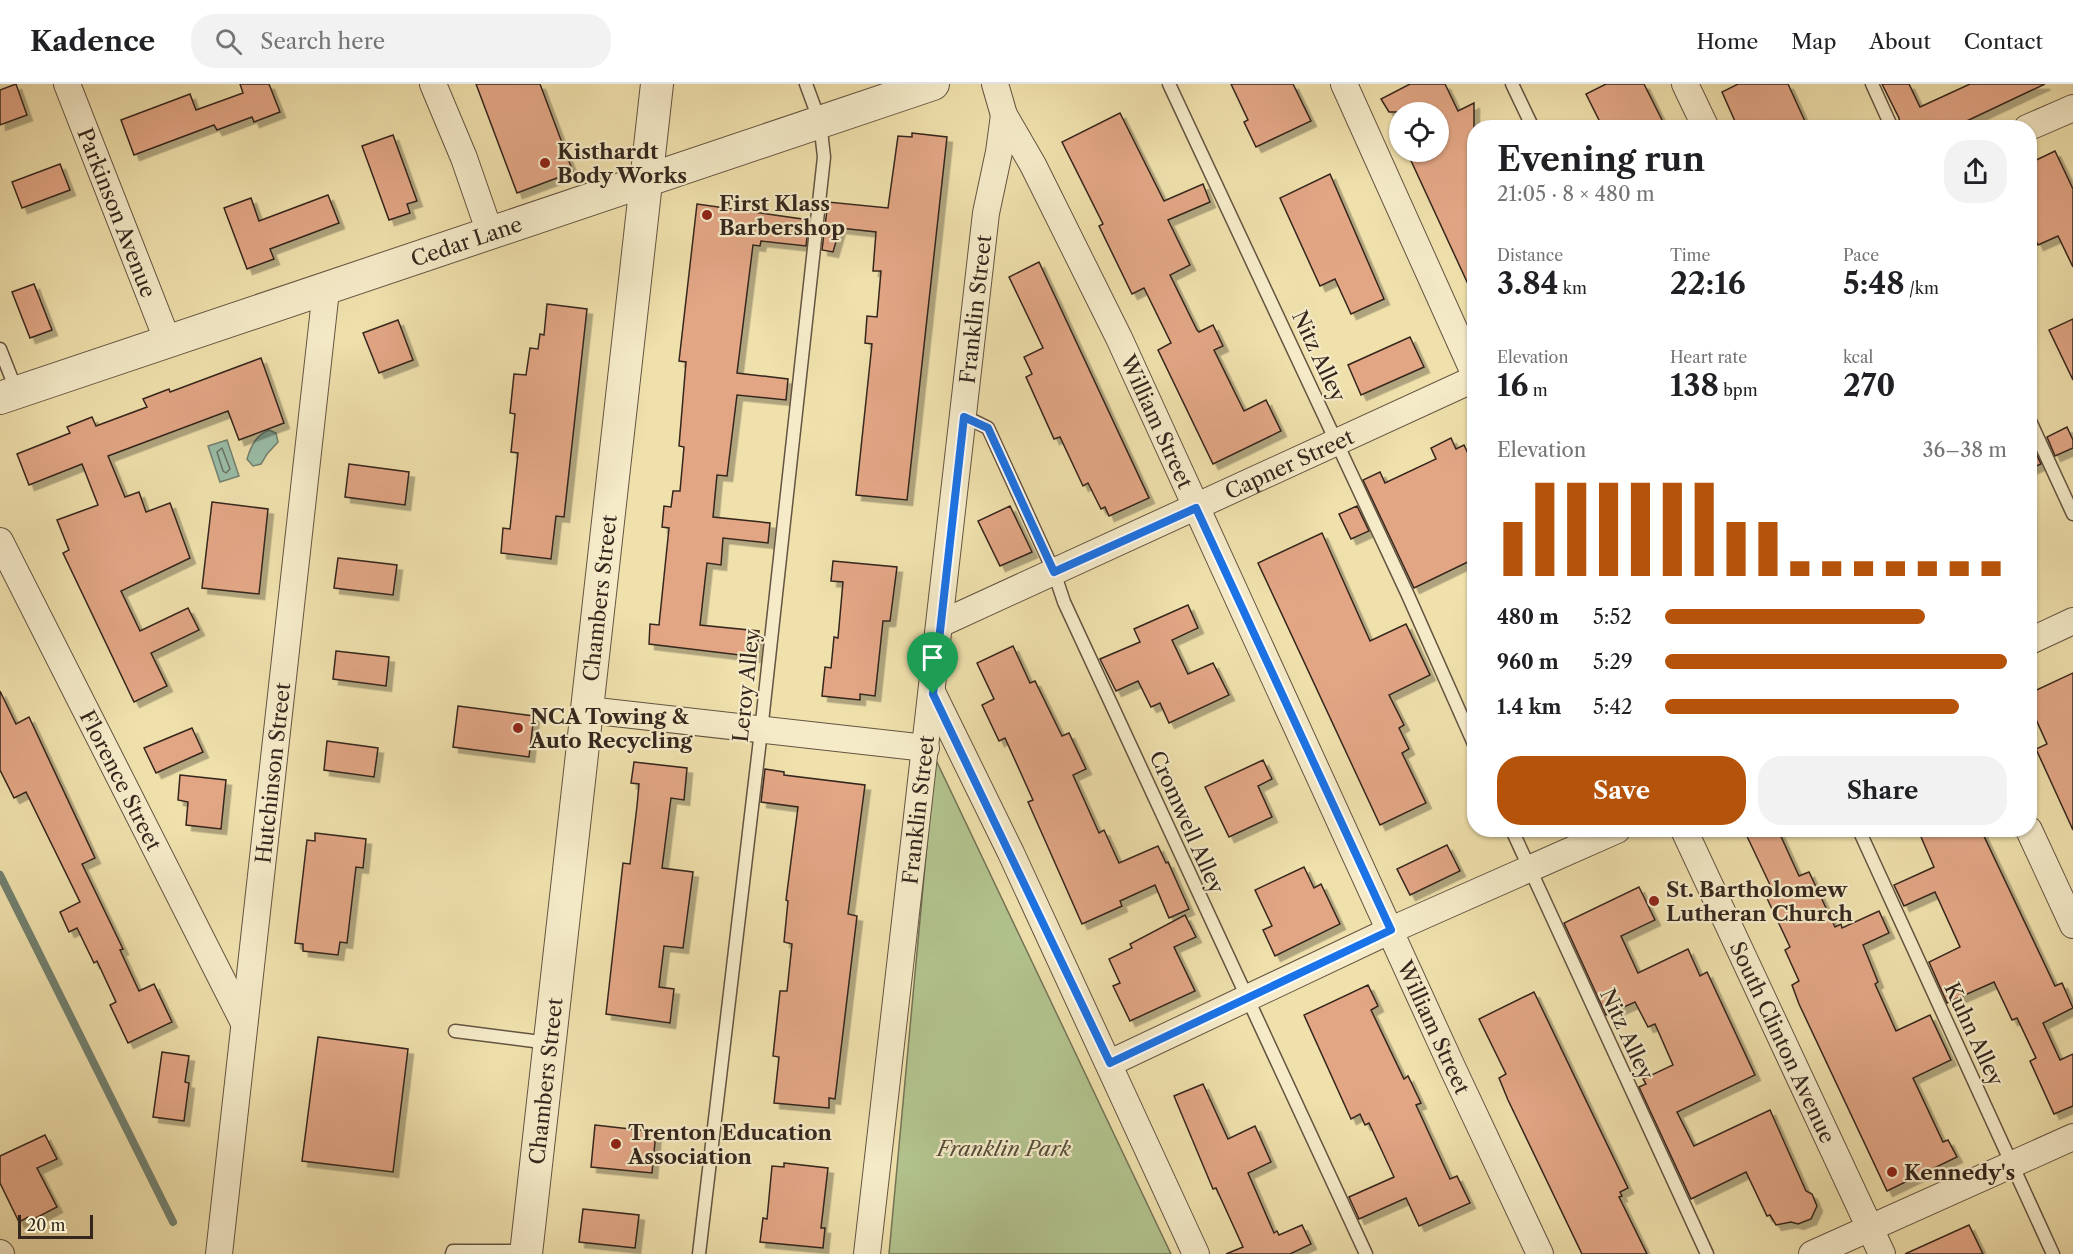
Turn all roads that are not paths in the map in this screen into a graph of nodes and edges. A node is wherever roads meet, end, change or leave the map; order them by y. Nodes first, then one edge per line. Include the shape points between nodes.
1 (67, 84) edge
2 (433, 84) edge
3 (657, 84) edge
4 (806, 84) edge
5 (933, 84) edge
6 (995, 84) edge
7 (1169, 84) edge
8 (1344, 84) edge
9 (1512, 84) edge
10 (1685, 84) edge
11 (1872, 84) edge
12 (2073, 108) edge
13 (1004, 115) junction
14 (1529, 120) edge
15 (1702, 120) edge
16 (1888, 120) edge
17 (820, 122) junction
18 (2037, 124) edge
19 (645, 182) junction
20 (490, 233) junction
21 (326, 290) junction
22 (168, 342) junction
23 (0, 349) edge
24 (1467, 357) edge
25 (1467, 382) edge
26 (8, 395) edge
27 (964, 417) junction
28 (2037, 436) edge
29 (1337, 442) junction
30 (1196, 508) junction
31 (2073, 514) edge
32 (0, 541) edge
33 (1054, 572) junction
34 (2073, 621) edge
35 (940, 624) junction
36 (2037, 638) edge
37 (933, 694) junction
38 (588, 710) junction
39 (1467, 729) edge
40 (761, 731) junction
41 (926, 748) junction
42 (1515, 837) edge
43 (1601, 837) edge
44 (1687, 837) edge
45 (1862, 837) edge
46 (2033, 837) edge
47 (1529, 868) junction
48 (2073, 925) edge
49 (1391, 930) junction
50 (1247, 1000) junction
51 (243, 1021) junction
52 (455, 1031) dead end
53 (550, 1043) junction
54 (1110, 1063) junction
55 (2073, 1137) edge
56 (2012, 1164) junction
57 (1870, 1228) junction
58 (527, 1252) edge
59 (219, 1254) edge
60 (452, 1254) edge
61 (699, 1254) edge
62 (867, 1254) edge
63 (1196, 1254) edge
64 (1366, 1254) edge
65 (1540, 1254) edge
66 (1707, 1254) edge
67 (1812, 1254) edge
68 (1882, 1254) edge
69 (2053, 1254) edge

1 - 22 street, Parkinson Avenue
2 - 20 street
3 - 19 street, Chambers Street
4 - 17 lane, Leroy Alley
5 - 17 street, Cedar Lane
6 - 13 street, William Street
7 - 29 lane, Nitz Alley
8 - 24 street
9 - 14 lane
10 - 15 street
11 - 16 lane
12 - 18 street
13 - 27 street, Franklin Street via 986,213
13 - 30 street, William Street via 1119,338
17 - 19 street, Cedar Lane
17 - 40 lane, Leroy Alley via 824,157
19 - 20 street, Cedar Lane
19 - 38 street, Chambers Street
20 - 21 street, Cedar Lane
21 - 22 street, Cedar Lane
21 - 51 street, Hutchinson Street
22 - 26 street, Cedar Lane
23 - 26 lane
25 - 29 street, Capner Street
27 - 33 lane, Cromwell Alley via 988,428
27 - 35 street, Franklin Street
28 - 31 lane
29 - 30 street, Capner Street
29 - 39 lane, Nitz Alley
30 - 33 street, Capner Street
30 - 49 street, William Street
32 - 51 street, Florence Street
33 - 35 street, Capner Street
33 - 50 lane, Cromwell Alley via 1064,602
34 - 36 street
35 - 37 street, Franklin Street
37 - 41 street, Franklin Street
37 - 54 street
38 - 40 street
38 - 53 street, Chambers Street
40 - 41 street
40 - 61 lane, Leroy Alley
41 - 62 street, Franklin Street
42 - 47 lane, Nitz Alley
43 - 47 street
44 - 57 street, South Clinton Avenue
45 - 56 lane, Kuhn Alley
46 - 48 street
47 - 49 street
47 - 66 lane, Nitz Alley
49 - 50 street
49 - 65 street, William Street
50 - 54 street
50 - 64 lane, Cromwell Alley
51 - 59 street, Hutchinson Street
52 - 53 lane
53 - 58 street, Chambers Street
54 - 63 street
55 - 56 street
56 - 57 street
56 - 69 lane, Kuhn Alley
57 - 67 street
57 - 68 street, South Clinton Avenue
58 - 60 lane

